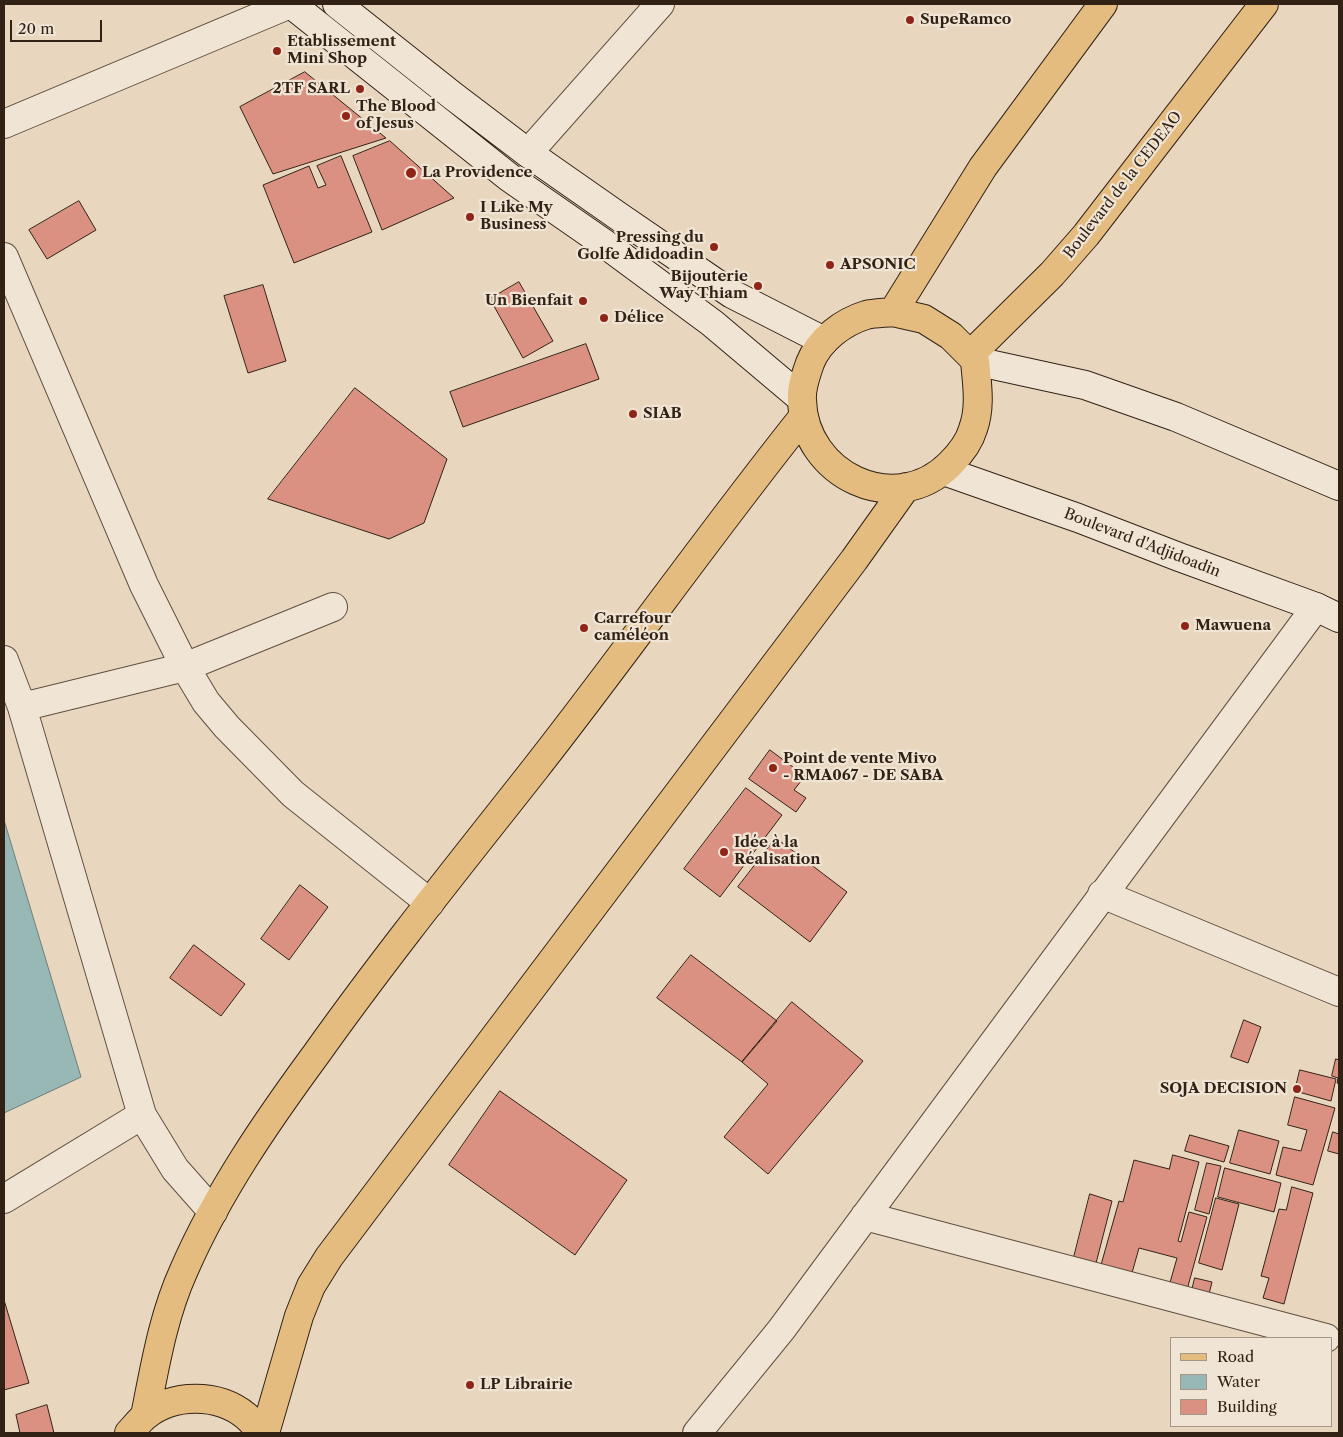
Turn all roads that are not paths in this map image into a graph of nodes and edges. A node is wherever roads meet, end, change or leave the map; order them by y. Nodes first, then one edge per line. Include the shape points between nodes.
1 (290, 4) edge
2 (337, 4) edge
3 (660, 4) edge
4 (1103, 4) edge
5 (1264, 4) edge
6 (4, 124) edge
7 (528, 153) junction
8 (4, 258) edge
9 (893, 312) junction
10 (824, 341) junction
11 (973, 358) junction
12 (802, 407) junction
13 (944, 470) junction
14 (1339, 486) edge
15 (906, 487) junction
16 (334, 607) dead end
17 (1328, 612) edge
18 (4, 660) edge
19 (185, 667) junction
20 (22, 707) junction
21 (1102, 894) junction
22 (430, 903) junction
23 (1339, 992) edge
24 (142, 1115) junction
25 (4, 1199) edge
26 (213, 1212) junction
27 (865, 1216) junction
28 (1322, 1337) edge
29 (137, 1424) edge
30 (264, 1433) edge
31 (697, 1433) edge

1 - 6 street
1 - 12 street via 510,178 704,318
2 - 7 street
3 - 7 street
4 - 9 main road via 983,167
5 - 11 main road, Boulevard de la CEDEAO via 1086,235
7 - 10 street via 732,294
8 - 19 street via 144,584
9 - 10 main road via 859,318 843,325
9 - 11 main road via 924,319 951,336
10 - 12 main road via 812,358 805,378
11 - 13 main road via 978,405 973,430 962,453
11 - 14 street via 1086,385 1176,417
12 - 15 main road via 813,443 830,465 853,480 879,488
12 - 22 main road via 749,485 554,745
13 - 15 main road via 926,481
13 - 17 street, Boulevard d'Adjidoadin
15 - 30 main road via 329,1257 311,1286 299,1316
16 - 19 street
17 - 21 street
18 - 20 street
19 - 20 street
19 - 22 street via 206,702 281,782
20 - 24 street
21 - 23 street
21 - 27 street
22 - 26 main road via 265,1124
24 - 25 street
24 - 26 street via 175,1169
26 - 29 main road via 183,1271 162,1330
27 - 28 street
27 - 31 street via 781,1330
29 - 30 main road via 168,1402 196,1398 222,1402 246,1416

